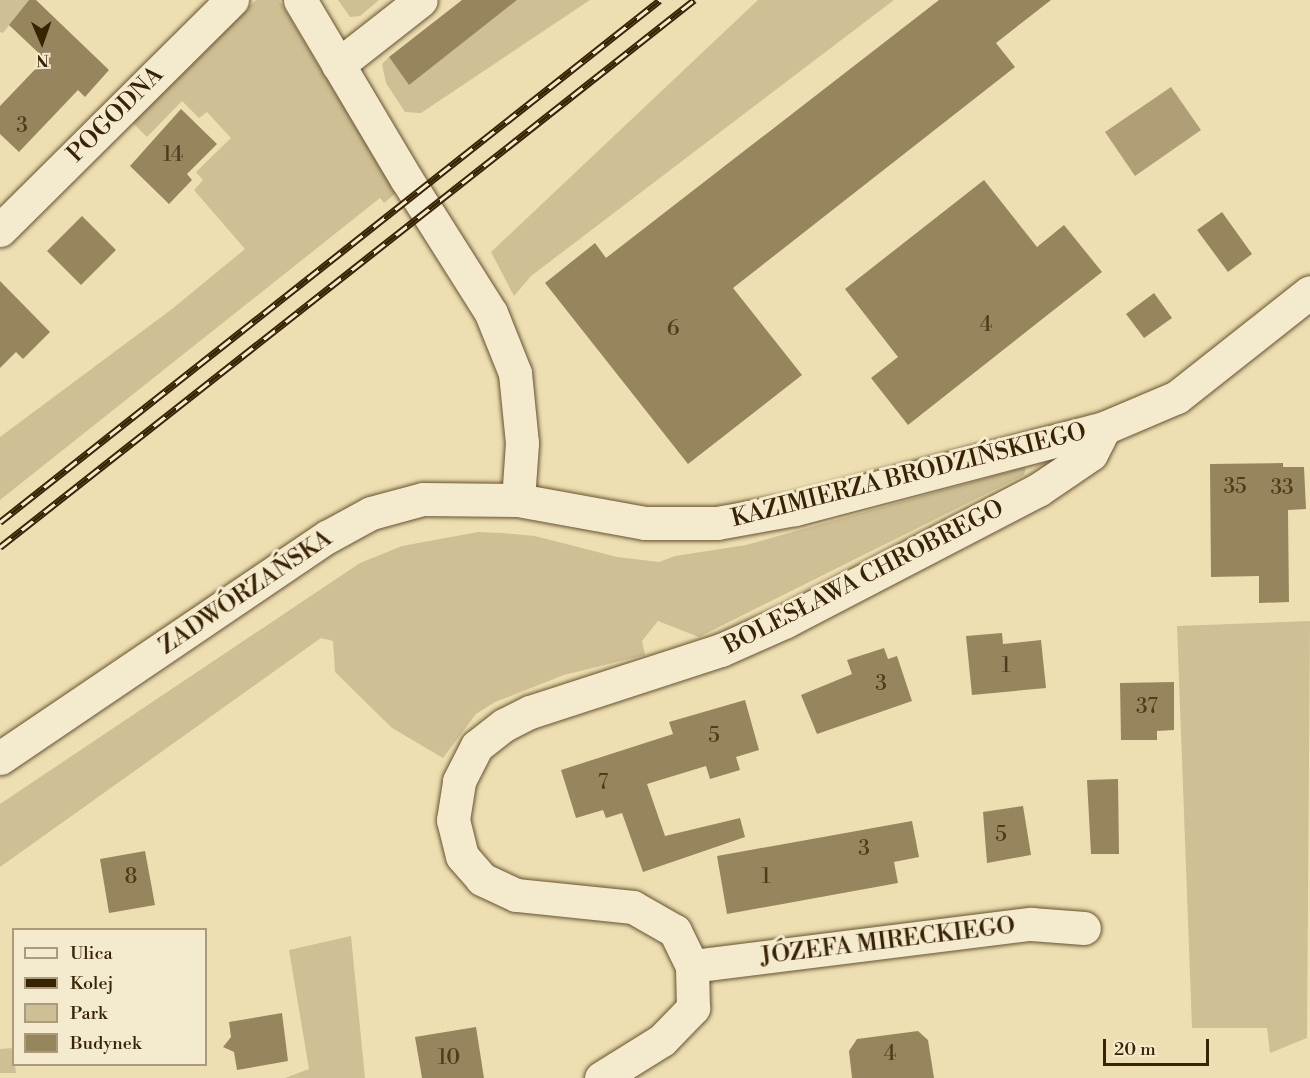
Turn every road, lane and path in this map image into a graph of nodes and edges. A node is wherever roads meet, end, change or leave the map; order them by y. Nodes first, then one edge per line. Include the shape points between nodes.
1 (232, 0) edge
2 (300, 0) edge
3 (421, 0) edge
4 (339, 65) junction
5 (0, 230) edge
6 (1310, 292) edge
7 (1104, 428) junction
8 (518, 500) junction
9 (0, 758) edge
10 (1084, 928) dead end
11 (692, 966) junction
12 (601, 1078) edge

1 - 5 street, POGODNA
2 - 4 street
3 - 4 street
4 - 8 street via 491,313 515,373 522,443
6 - 7 street, KAZIMIERZA BRODZIŃSKIEGO via 1177,397
7 - 8 street, KAZIMIERZA BRODZIŃSKIEGO via 795,509 717,523 645,523
7 - 11 street, BOLESŁAWA CHROBREGO via 1091,454 1038,490 786,621 721,650 530,712 504,725 477,746 459,782 453,820 462,856 482,879 516,895 633,907 675,931
8 - 9 street, ZADWÓRZAŃSKA via 423,499 371,513 327,537
10 - 11 street, JÓZEFA MIRECKIEGO via 1031,924
11 - 12 street, BOLESŁAWA CHROBREGO via 693,1008 662,1040

